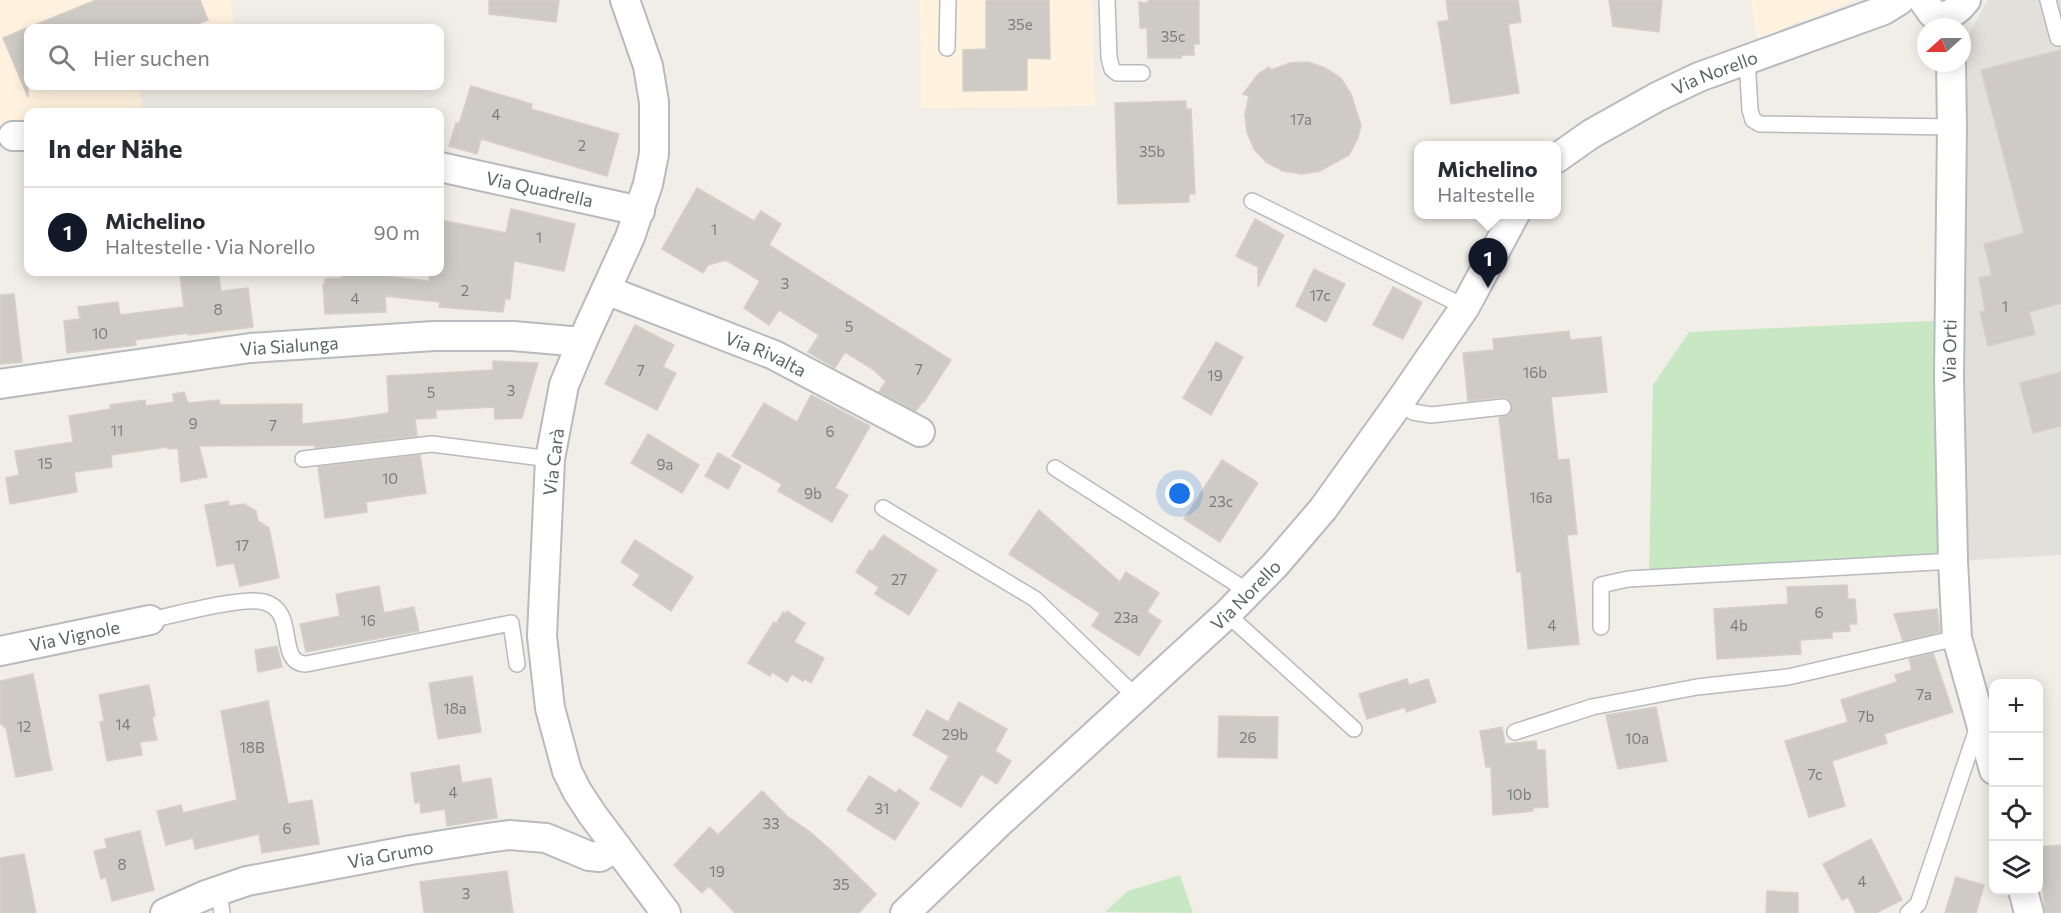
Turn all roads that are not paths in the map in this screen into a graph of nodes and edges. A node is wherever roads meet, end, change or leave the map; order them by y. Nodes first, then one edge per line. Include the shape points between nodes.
1 (625, 0) edge
2 (948, 0) edge
3 (1107, 0) edge
4 (2048, 0) edge
5 (1892, 5) edge
6 (1945, 12) edge
7 (2058, 38) dead end
8 (947, 48) dead end
9 (1747, 58) junction
10 (1951, 72) edge
11 (1142, 73) dead end
12 (1952, 127) junction
13 (1561, 155) edge
14 (444, 168) edge
15 (1252, 201) dead end
16 (640, 212) junction
17 (1512, 219) edge
18 (606, 290) junction
19 (1465, 307) junction
20 (582, 342) junction
21 (0, 384) edge
22 (1399, 404) junction
23 (1503, 407) dead end
24 (920, 432) dead end
25 (303, 459) dead end
26 (550, 459) junction
27 (1055, 468) dead end
28 (884, 508) dead end
29 (1953, 561) junction
30 (1249, 592) junction
31 (1227, 615) junction
32 (150, 620) joint
33 (1601, 627) dead end
34 (1957, 638) junction
35 (0, 651) edge
36 (517, 664) dead end
37 (1136, 697) junction
38 (1980, 718) junction
39 (1354, 729) dead end
40 (1515, 732) dead end
41 (1989, 751) edge
42 (617, 847) junction
43 (2025, 895) edge
44 (221, 902) edge
45 (165, 913) edge
46 (666, 913) edge
47 (904, 913) edge
48 (1908, 913) edge
49 (2029, 913) edge

1 - 16 street, Via Carà via 648,66 654,102 654,154
2 - 8 lane
3 - 11 lane via 1109,64 1117,73
4 - 7 lane
5 - 6 street, Via Norello
5 - 9 street, Via Norello
9 - 12 lane via 1750,110 1753,120 1760,124
9 - 13 street, Via Norello via 1657,97
10 - 12 street, Via Orti
12 - 29 street, Via Orti via 1949,377
14 - 16 street, Via Quadrella
15 - 19 lane
16 - 18 street, Via Carà
17 - 19 street, Via Norello
18 - 20 street, Via Carà
18 - 24 street, Via Rivalta via 774,355
19 - 22 street, Via Norello
20 - 21 street, Via Sialunga via 513,336 434,336 250,348
20 - 26 street, Via Carà via 564,385
22 - 23 lane via 1413,412 1431,415
22 - 30 street, Via Norello via 1323,509
25 - 26 lane via 432,444
26 - 42 street, Via Carà via 542,636 550,708 567,771
27 - 30 lane
28 - 37 lane via 1035,599
29 - 33 lane via 1628,579 1601,585
29 - 34 street, Via Orti
30 - 31 street, Via Norello
31 - 37 street, Via Norello
31 - 39 lane
32 - 35 street, Via Vignole
32 - 36 lane via 237,602 261,601 270,604 282,617 290,655 299,664 511,623
34 - 38 street, Via Orti
34 - 40 lane via 1788,677 1697,687 1592,707
37 - 47 street, Via Norello
38 - 41 street, Via Orti
38 - 48 lane via 1918,904
42 - 44 street, Via Grumo via 600,857 589,856 546,838 509,835 247,881
42 - 46 street, Via Carà
43 - 49 street
44 - 45 street, Via Grumo

